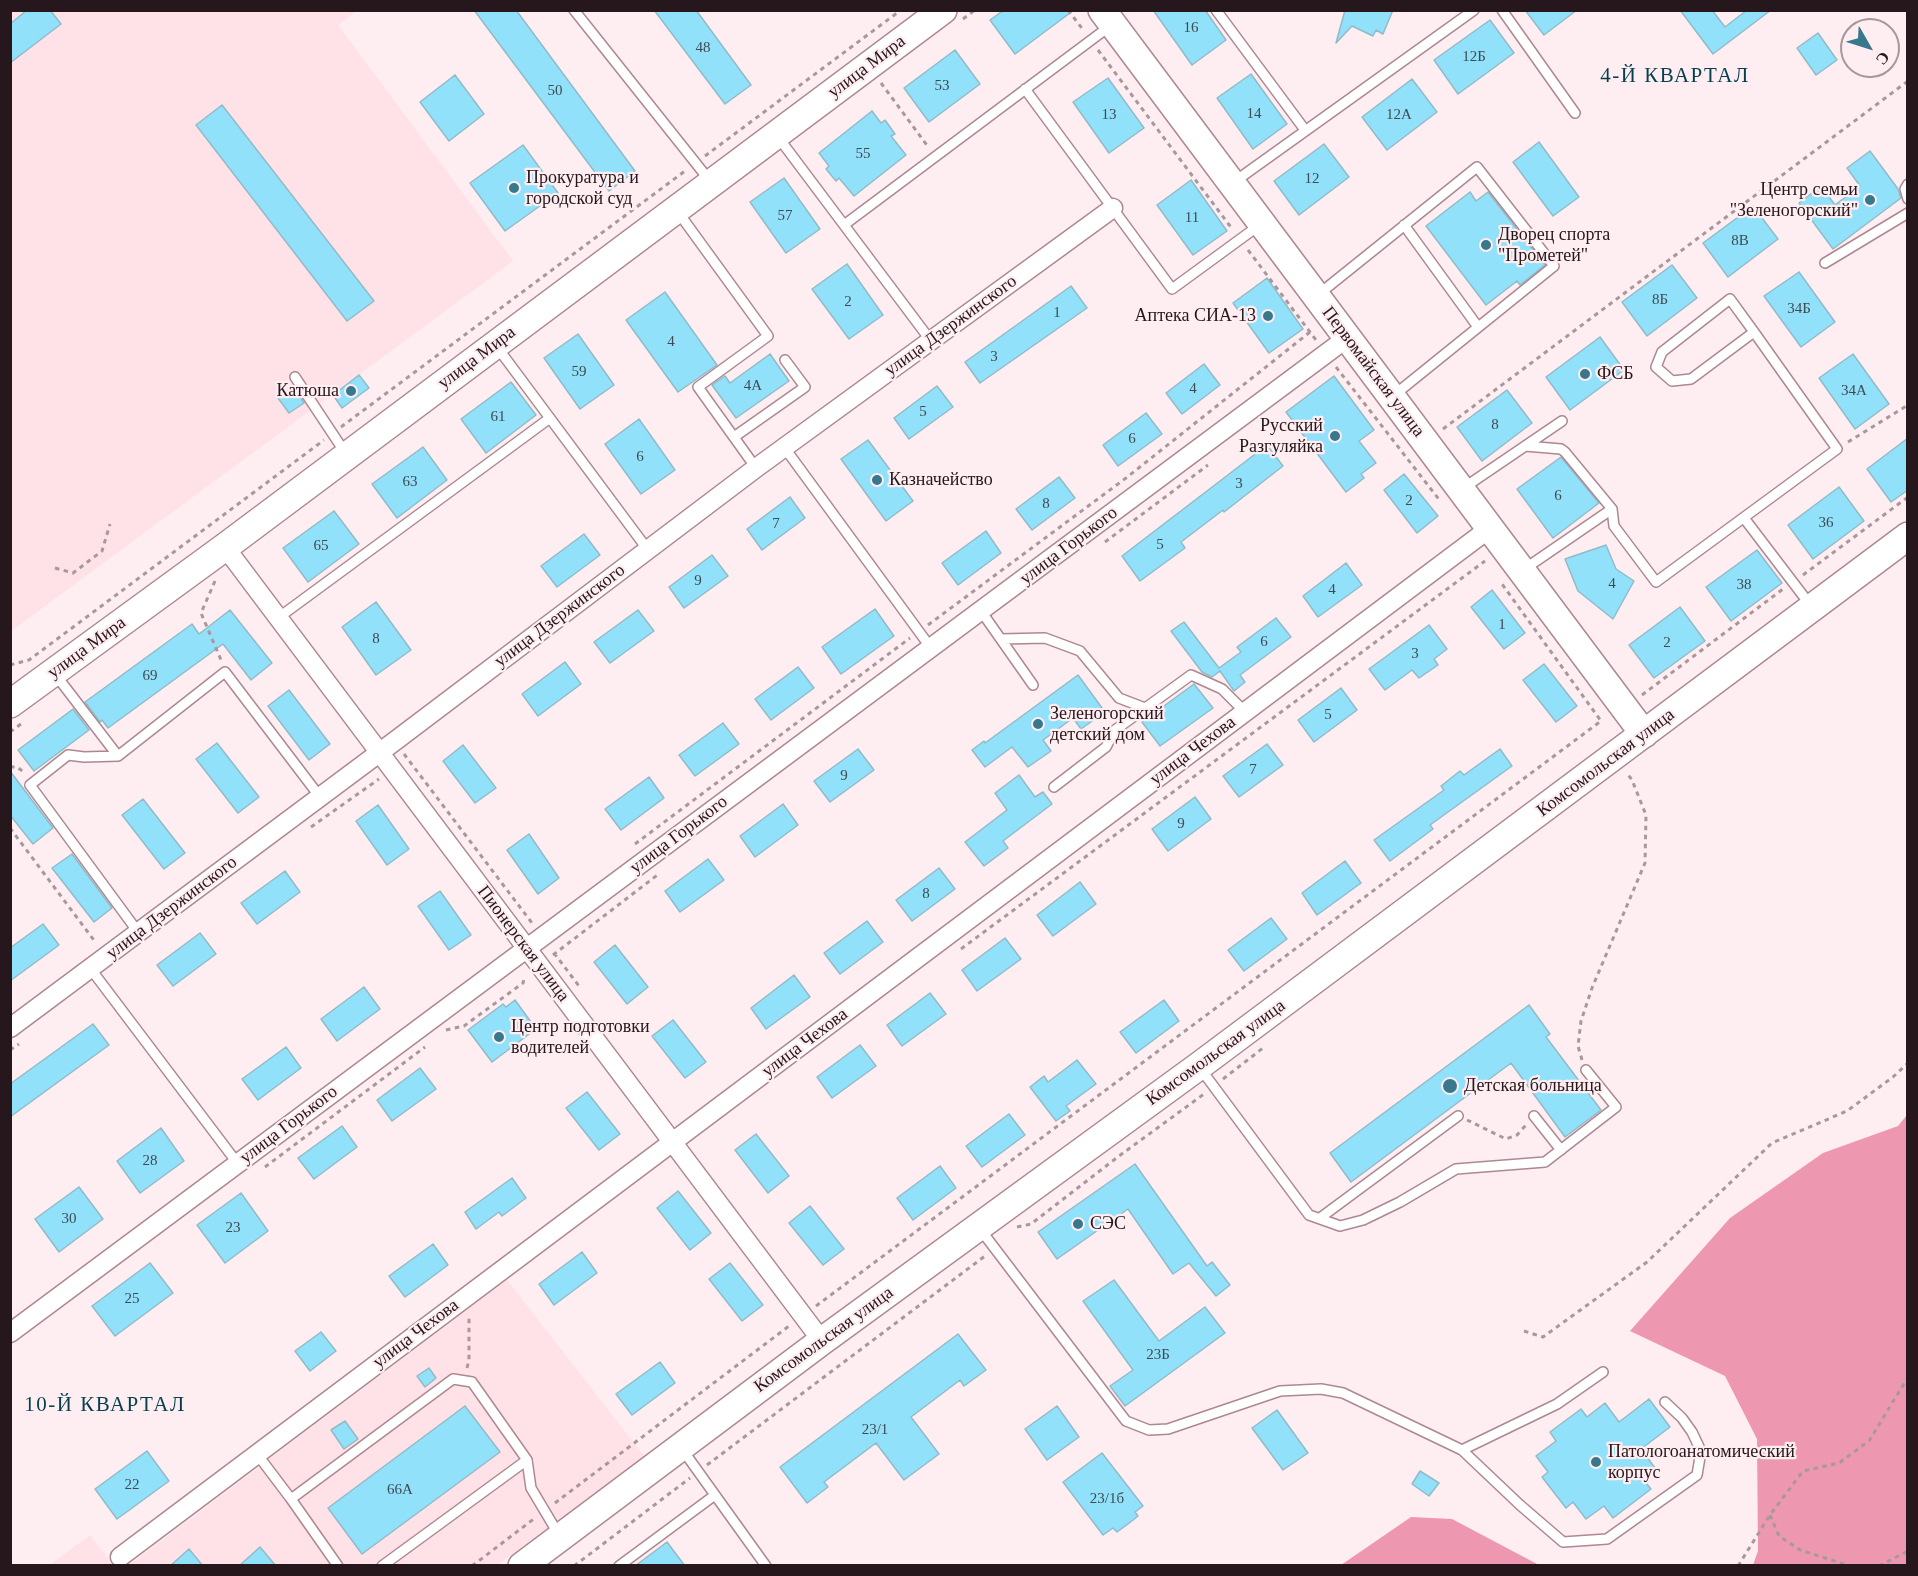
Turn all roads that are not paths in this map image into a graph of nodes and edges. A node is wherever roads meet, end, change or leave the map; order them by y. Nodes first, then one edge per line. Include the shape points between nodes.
1 (574, 10) edge
2 (943, 10) edge
3 (1216, 10) edge
4 (1474, 10) edge
5 (1502, 10) edge
6 (1107, 15) edge
7 (1025, 89) junction
8 (1575, 113) dead end
9 (1305, 130) junction
10 (776, 135) junction
11 (704, 173) junction
12 (1232, 184) junction
13 (1908, 184) edge
14 (1908, 199) edge
15 (1113, 208) junction
16 (677, 209) junction
17 (1908, 213) edge
18 (1261, 223) junction
19 (844, 225) junction
20 (1404, 225) junction
21 (1825, 263) dead end
22 (1316, 296) junction
23 (1478, 327) junction
24 (1754, 332) junction
25 (1347, 338) junction
26 (931, 341) junction
27 (496, 345) junction
28 (785, 360) dead end
29 (295, 377) dead end
30 (1392, 398) junction
31 (550, 418) junction
32 (1562, 421) dead end
33 (734, 437) junction
34 (1526, 446) junction
35 (784, 447) junction
36 (347, 456) junction
37 (756, 468) junction
38 (1461, 490) junction
39 (1612, 509) junction
40 (1744, 518) junction
41 (1490, 528) junction
42 (1908, 536) edge
43 (225, 547) junction
44 (648, 550) junction
45 (1521, 571) junction
46 (1812, 608) junction
47 (981, 611) junction
48 (278, 618) junction
49 (1000, 639) junction
50 (931, 648) junction
51 (54, 673) junction
52 (1034, 685) dead end
53 (10, 704) edge
54 (1145, 708) junction
55 (1245, 712) junction
56 (1644, 734) junction
57 (379, 752) junction
58 (118, 756) junction
59 (1054, 787) dead end
60 (320, 797) junction
61 (138, 932) junction
62 (527, 949) junction
63 (90, 968) junction
64 (10, 1028) edge
65 (1586, 1070) road end
66 (1206, 1076) junction
67 (1458, 1116) dead end
68 (1534, 1116) road end
69 (672, 1142) junction
70 (1561, 1150) junction
71 (238, 1164) junction
72 (1320, 1218) junction
73 (982, 1231) junction
74 (10, 1333) edge
75 (822, 1341) junction
76 (1603, 1372) dead end
77 (1665, 1402) dead end
78 (680, 1447) junction
79 (1462, 1450) junction
80 (256, 1454) junction
81 (526, 1460) junction
82 (715, 1495) junction
83 (291, 1499) junction
84 (560, 1537) junction
85 (120, 1557) dead end
86 (338, 1566) edge
87 (382, 1566) edge
88 (522, 1566) edge
89 (619, 1566) edge
90 (766, 1566) edge

1 - 11 lane
2 - 10 street, улица Мира
3 - 9 lane
4 - 9 lane
5 - 8 lane
6 - 7 lane
6 - 12 street, Первомайская улица
7 - 15 lane
7 - 19 lane
9 - 12 lane
10 - 11 street, улица Мира
10 - 19 lane
11 - 16 street, улица Мира
12 - 18 street, Первомайская улица
13 - 14 lane
15 - 18 lane via 1172,289
15 - 26 street, улица Дзержинского
16 - 27 street, улица Мира
16 - 33 lane via 768,336 698,387
17 - 21 lane
18 - 22 street, Первомайская улица
19 - 26 lane
20 - 22 lane
20 - 23 lane
20 - 23 lane via 1477,167 1554,266
22 - 25 street, Первомайская улица
23 - 30 lane
24 - 24 lane via 1730,299 1662,352 1656,368 1672,381 1691,379
24 - 40 lane via 1837,449
25 - 30 street, Первомайская улица
25 - 47 street, улица Горького
26 - 35 street, улица Дзержинского
27 - 31 lane
27 - 36 street, улица Мира
28 - 33 lane via 805,387
29 - 36 lane
30 - 38 street, Первомайская улица
31 - 44 lane
31 - 48 lane
32 - 34 lane
33 - 37 lane
34 - 38 lane
34 - 39 lane via 1561,449
35 - 37 street, улица Дзержинского
35 - 50 lane
36 - 43 street, улица Мира
37 - 44 street, улица Дзержинского
38 - 41 street, Первомайская улица
39 - 40 lane via 1614,526 1656,582
39 - 45 lane
40 - 46 lane
41 - 45 street, Первомайская улица
41 - 55 street, улица Чехова
42 - 46 street, Комсомольская улица
43 - 48 street, Пионерская улица
43 - 51 street, улица Мира
44 - 57 street, улица Дзержинского
45 - 56 street, Первомайская улица
46 - 56 street, Комсомольская улица
47 - 49 lane
47 - 50 street, улица Горького
48 - 57 street, Пионерская улица
49 - 52 lane
49 - 54 lane via 1046,638 1080,651 1119,698
50 - 62 street, улица Горького
51 - 53 street, улица Мира
51 - 58 lane
54 - 55 lane via 1191,675 1222,689
54 - 59 lane via 1115,730 1106,747
55 - 69 street, улица Чехова
56 - 66 street, Комсомольская улица
57 - 60 street, улица Дзержинского
57 - 62 street, Пионерская улица
58 - 60 lane via 225,672
58 - 61 lane via 68,755 30,785
60 - 61 street, улица Дзержинского
61 - 63 street, улица Дзержинского
62 - 69 street, Пионерская улица
62 - 71 street, улица Горького
63 - 64 street, улица Дзержинского
63 - 71 lane
65 - 70 lane via 1616,1107
66 - 72 lane via 1309,1215
66 - 73 street, Комсомольская улица
67 - 72 lane
68 - 70 lane
69 - 75 street, Пионерская улица
69 - 80 street, улица Чехова
70 - 72 lane via 1545,1162 1456,1169 1363,1220 1340,1226
71 - 74 street, улица Горького
73 - 75 street, Комсомольская улица
73 - 79 lane via 1126,1421 1149,1430 1168,1429 1280,1391 1321,1389 1343,1393
75 - 78 street, Комсомольская улица
76 - 79 lane via 1557,1404
77 - 79 lane via 1682,1418 1701,1451 1697,1475 1607,1539 1563,1542
78 - 82 lane
78 - 84 street, Комсомольская улица
80 - 83 lane
80 - 85 street, улица Чехова
81 - 83 lane via 472,1382 453,1379
81 - 84 lane via 531,1488
81 - 87 lane
82 - 89 lane
82 - 90 lane
83 - 86 lane
84 - 88 street, Комсомольская улица

